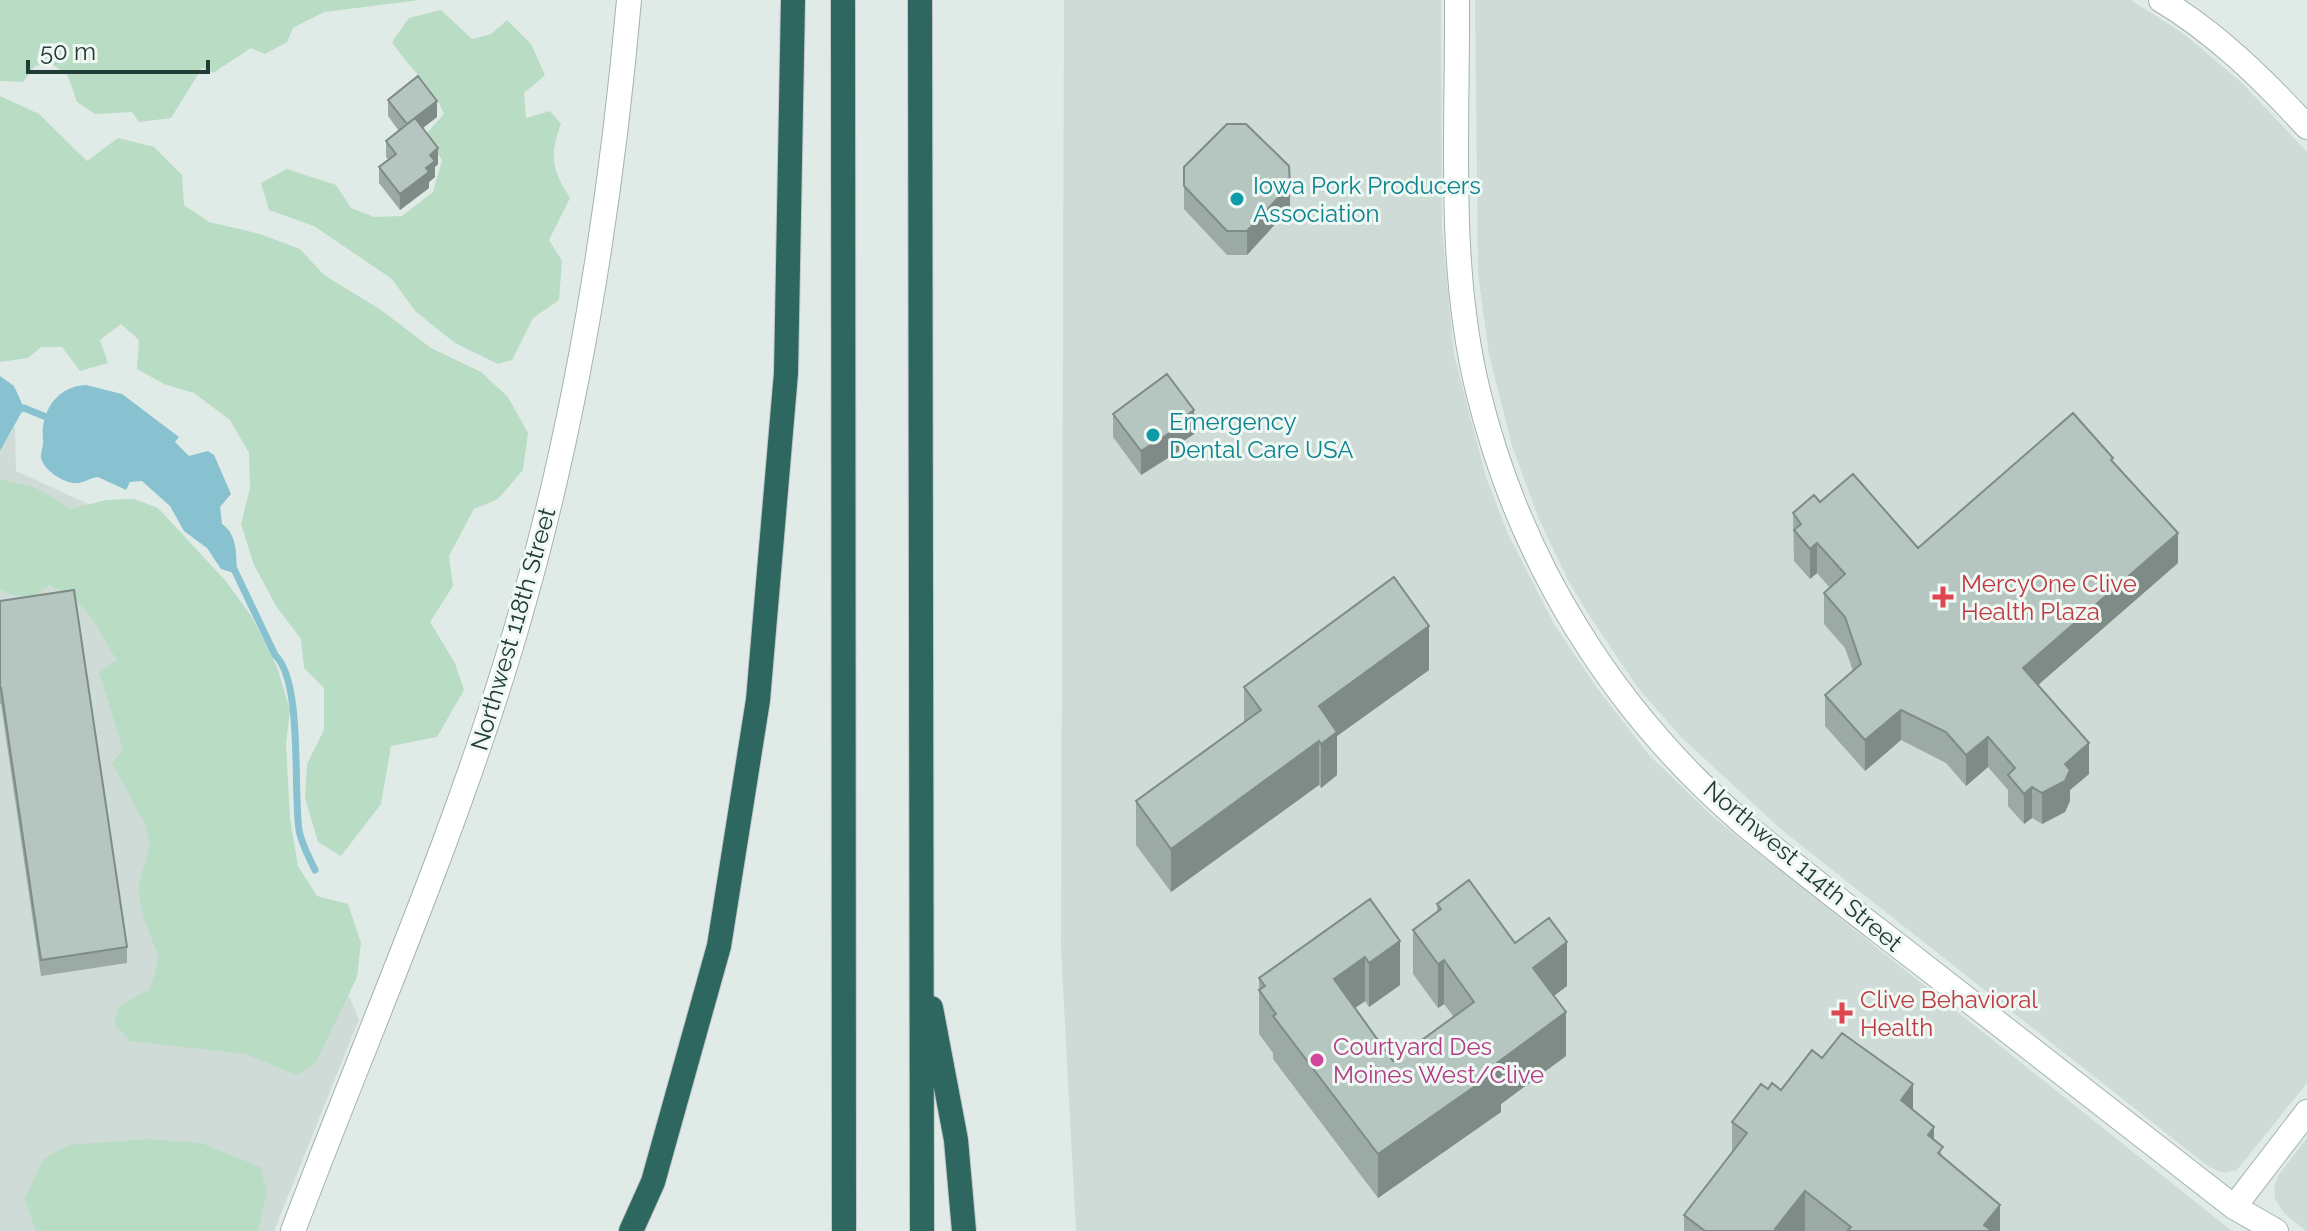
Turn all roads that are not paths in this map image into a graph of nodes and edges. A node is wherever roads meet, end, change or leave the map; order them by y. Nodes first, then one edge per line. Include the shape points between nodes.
1 (629, 0) edge
2 (793, 0) edge
3 (843, 0) edge
4 (920, 0) edge
5 (1457, 0) edge
6 (2161, 0) edge
7 (2307, 127) edge
8 (920, 946) junction
9 (2307, 1112) edge
10 (2234, 1207) junction
11 (293, 1231) edge
12 (631, 1231) edge
13 (844, 1231) edge
14 (922, 1231) edge
15 (964, 1231) edge
16 (2254, 1231) edge
17 (2276, 1231) edge

1 - 11 street, Northwest 118th Street via 605,226 589,318 523,604 438,861
2 - 12 highway via 786,373 758,700 719,946 653,1182
3 - 13 highway
4 - 8 highway
5 - 10 street, Northwest 114th Street via 1457,218 1477,390 1529,541 1586,647 1652,732 1742,821
6 - 7 street via 2262,79
8 - 14 highway
8 - 15 highway via 956,1140
9 - 10 street
10 - 16 street, Northwest 114th Street
10 - 17 street, Northwest 114th Street

